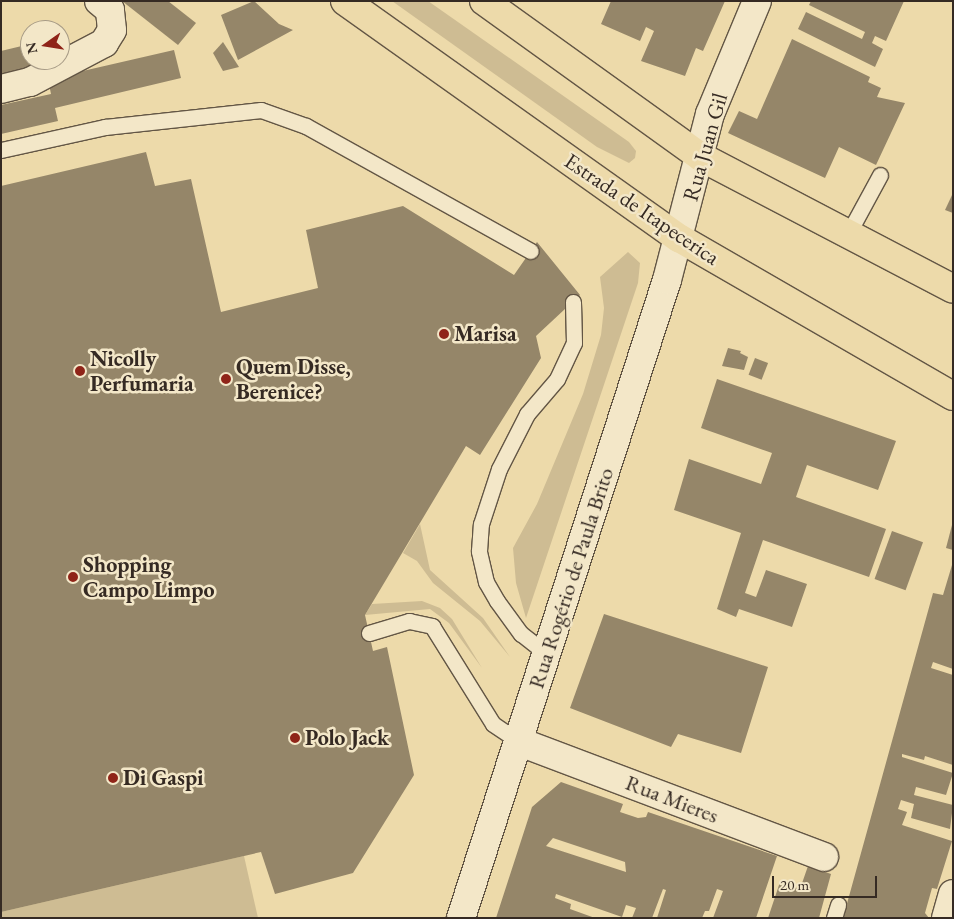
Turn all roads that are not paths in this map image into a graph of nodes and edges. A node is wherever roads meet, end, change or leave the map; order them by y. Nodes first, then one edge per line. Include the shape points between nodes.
1 (99, 1) edge
2 (345, 1) edge
3 (484, 1) edge
4 (757, 1) edge
5 (1, 89) edge
6 (1, 150) edge
7 (701, 156) junction
8 (880, 175) dead end
9 (848, 234) junction
10 (680, 238) junction
11 (531, 251) dead end
12 (953, 289) edge
13 (573, 302) dead end
14 (953, 396) edge
15 (369, 632) dead end
16 (547, 654) junction
17 (520, 742) junction
18 (824, 857) dead end
19 (953, 894) edge
20 (461, 918) edge
21 (946, 918) edge

1 - 5 street via 110,10 112,30 104,43 30,82
2 - 10 main road, Estrada de Itapecerica
3 - 7 main road
4 - 7 street, Rua Juan Gil via 710,114
6 - 11 lane via 105,127 261,110 306,126
7 - 9 main road
7 - 10 street, Rua Juan Gil
8 - 9 lane
9 - 12 main road
10 - 14 main road, Estrada de Itapecerica
10 - 16 street, Rua Rogério de Paula Brito
13 - 16 lane via 574,343 557,380 527,414 498,468 482,524 479,551 486,582 497,601 521,634
15 - 17 lane via 409,621 432,626 493,724
16 - 17 street, Rua Rogério de Paula Brito
17 - 18 street, Rua Mieres
17 - 20 street, Rua Rogério de Paula Brito
19 - 21 street

